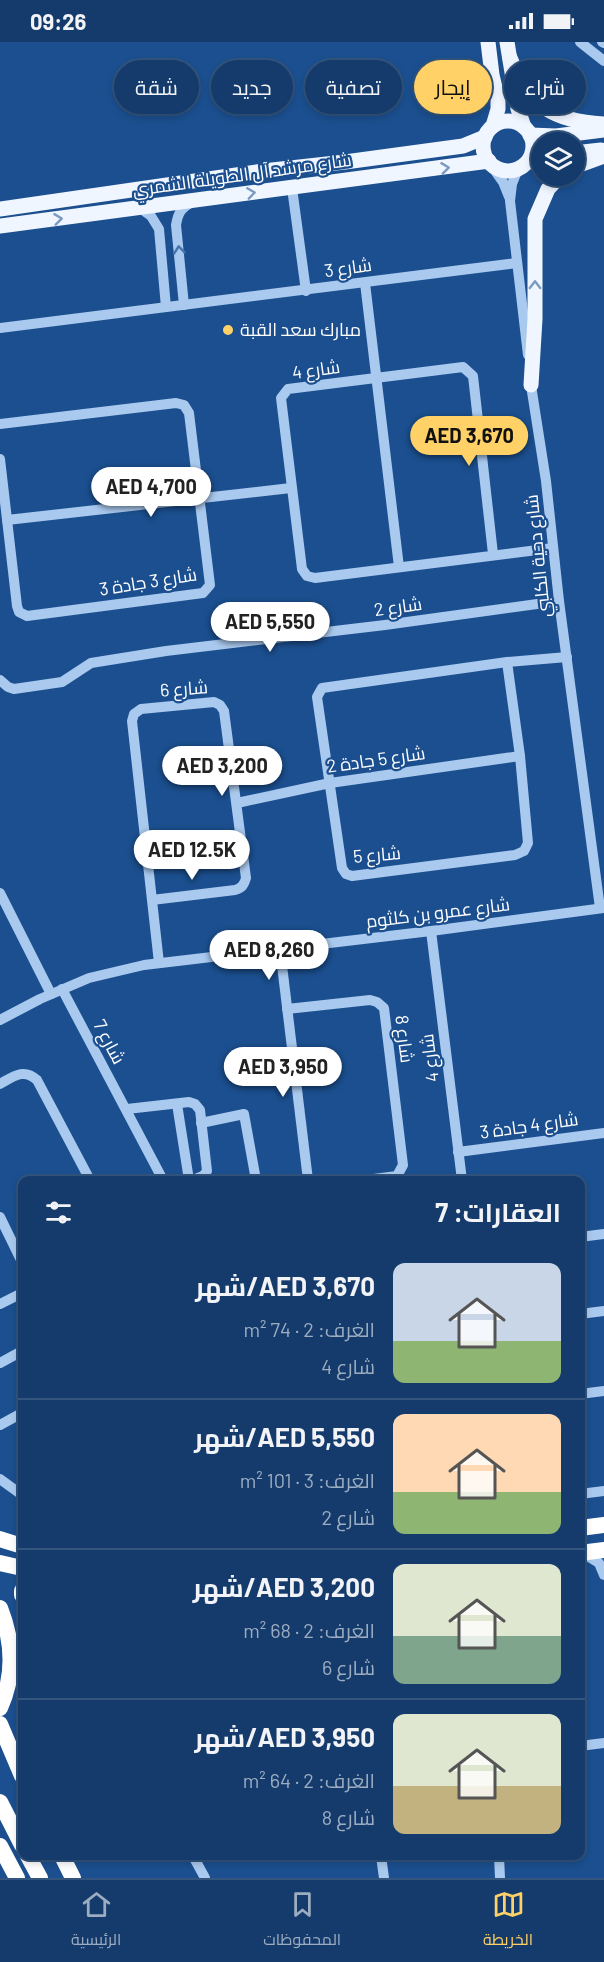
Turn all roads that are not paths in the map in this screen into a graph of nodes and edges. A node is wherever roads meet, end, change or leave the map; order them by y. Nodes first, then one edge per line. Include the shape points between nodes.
1 (488, 42) edge
2 (507, 42) edge
3 (580, 42) edge
4 (510, 58) junction
5 (604, 61) edge
6 (604, 123) edge
7 (604, 130) edge
8 (527, 131) junction
9 (489, 132) junction
10 (604, 150) edge
11 (585, 152) edge
12 (604, 156) edge
13 (355, 161) junction
14 (490, 163) junction
15 (531, 163) edge
16 (585, 163) edge
17 (521, 167) junction
18 (551, 186) edge
19 (292, 188) junction
20 (510, 201) junction
21 (192, 202) junction
22 (50, 203) junction
23 (140, 208) junction
24 (0, 209) edge
25 (4, 226) edge
26 (517, 263) junction
27 (365, 283) junction
28 (306, 291) junction
29 (184, 305) junction
30 (166, 307) junction
31 (0, 328) edge
32 (376, 378) junction
33 (531, 385) junction
34 (0, 424) edge
35 (0, 459) edge
36 (291, 488) junction
37 (200, 498) junction
38 (7, 520) junction
39 (553, 548) junction
40 (493, 554) junction
41 (399, 567) junction
42 (559, 601) junction
43 (567, 657) junction
44 (507, 662) junction
45 (0, 680) edge
46 (520, 756) junction
47 (330, 783) junction
48 (237, 803) junction
49 (0, 893) edge
50 (152, 900) junction
51 (602, 908) edge
52 (431, 931) junction
53 (280, 949) junction
54 (159, 963) junction
55 (62, 990) junction
56 (51, 994) junction
57 (287, 1009) junction
58 (0, 1020) edge
59 (0, 1084) edge
60 (177, 1104) junction
61 (127, 1109) junction
62 (201, 1123) junction
63 (604, 1133) edge
64 (458, 1152) junction
65 (88, 1176) edge
66 (161, 1176) edge
67 (193, 1176) edge
68 (200, 1176) edge
69 (255, 1176) edge
70 (308, 1176) edge
71 (397, 1176) edge
72 (461, 1176) edge
73 (0, 1217) edge
74 (604, 1233) edge
75 (585, 1236) edge
76 (18, 1254) edge
77 (18, 1295) edge
78 (0, 1304) edge
79 (604, 1311) edge
80 (585, 1313) edge
81 (18, 1353) edge
82 (0, 1363) edge
83 (604, 1391) edge
84 (585, 1393) edge
85 (18, 1415) edge
86 (0, 1425) edge
87 (0, 1479) edge
88 (604, 1491) edge
89 (18, 1492) edge
90 (585, 1493) edge
91 (604, 1525) edge
92 (585, 1527) edge
93 (0, 1539) edge
94 (18, 1545) edge
95 (604, 1550) edge
96 (585, 1553) edge
97 (585, 1554) edge
98 (0, 1563) edge
99 (18, 1567) edge
100 (604, 1575) edge
101 (0, 1608) edge
102 (18, 1668) edge
103 (9, 1683) junction
104 (0, 1708) edge
105 (0, 1724) edge
106 (604, 1743) edge
107 (585, 1745) edge
108 (18, 1767) edge
109 (0, 1802) edge
110 (18, 1837) edge
111 (0, 1846) edge
112 (30, 1860) edge
113 (64, 1860) edge
114 (195, 1860) edge
115 (382, 1860) edge
116 (499, 1860) edge
117 (17, 1878) edge
118 (40, 1878) edge
119 (73, 1878) edge
120 (205, 1878) edge
121 (384, 1878) edge
122 (500, 1878) edge

1 - 9 main road via 498,100
2 - 4 main road
3 - 5 street
4 - 6 main road via 523,86 542,105 566,119
4 - 8 main road via 518,108
7 - 8 main road via 542,136
8 - 9 main road via 509,122 500,123
8 - 17 main road via 533,143 532,152
9 - 13 main road, شارع مرشد آل الطويلة الشمري via 463,146
9 - 14 main road via 484,152
10 - 11 main road
12 - 16 main road
13 - 19 main road via 360,166 356,172 312,178
13 - 22 main road, شارع مرشد آل الطويلة الشمري
14 - 17 main road via 505,171
19 -> 14 main road, شارع مرشد آل الطويلة الشمري
14 - 20 street, شارع دحية الكلبي
15 - 17 main road
17 - 20 street, شارع دحية الكلبي via 512,184
33 -> 18 main road via 535,219
21 -> 19 main road, شارع مرشد آل الطويلة الشمري
19 - 28 street
20 - 26 street, شارع دحية الكلبي
21 - 23 main road, شارع مرشد آل الطويلة الشمري
29 -> 21 street via 176,225 181,208
22 - 24 main road, شارع مرشد آل الطويلة الشمري
22 - 25 main road via 12,211
25 -> 23 main road, شارع مرشد آل الطويلة الشمري
23 - 30 street via 159,229
26 - 27 street, شارع 3
26 - 33 street, شارع دحية الكلبي
27 - 28 street, شارع 3
27 - 32 street
28 - 29 street, شارع 3
29 - 30 street, شارع 3
30 - 31 street, شارع 3
32 - 36 street, شارع 4 via 288,389 283,393
32 - 40 street, شارع 4 via 463,367 473,376
32 - 41 street
33 - 39 street, شارع دحية الكلبي
34 - 37 street, شارع 3 جادة 3 via 180,403 189,413
35 - 38 street, شارع 3 جادة 3
36 - 37 street
36 - 41 street, شارع 4 via 302,568 307,576
37 - 38 street
37 - 38 street, شارع 3 جادة 3 via 210,585 207,591 27,616 17,606
39 - 40 street, شارع 4
39 - 42 street, شارع دحية الكلبي
40 - 41 street, شارع 4
42 - 43 street, شارع دحية الكلبي
42 - 45 street, شارع 2 via 91,663 54,684 14,689
43 - 44 street, شارع 5
43 - 51 street, شارع دحية الكلبي
44 - 46 street, شارع 5
44 - 47 street, شارع 5 via 322,688 317,697
46 - 47 street, شارع 5 جادة 2
46 - 47 street, شارع 5 via 528,843 524,852 515,855 349,875 342,868
47 - 48 street, شارع 5 جادة 2
48 - 50 street, شارع 6 via 246,878 242,887
48 - 50 street, شارع 6 via 220,705 211,701 136,711 132,721
49 - 56 street
50 - 54 street, شارع 6
51 - 52 street, شارع عمرو بن كلثوم
52 - 53 street, شارع عمرو بن كلثوم
52 - 64 street, شارع 4
53 - 54 street, شارع عمرو بن كلثوم
53 - 57 street
54 - 55 street, شارع عمرو بن كلثوم via 89,978
55 - 56 street, شارع عمرو بن كلثوم
55 - 61 street, شارع 7
56 - 58 street, شارع عمرو بن كلثوم
57 - 70 street
57 - 71 street, شارع 8 via 370,1000 384,1008 403,1165
59 - 65 street via 24,1073 37,1080
60 - 61 street
60 - 62 street via 195,1104
60 - 67 street
61 - 66 street, شارع 7
62 - 68 street via 207,1171
62 - 69 street via 244,1114
63 - 64 street, شارع 4 جادة 3
64 - 72 street, شارع 4
73 - 76 street
74 - 75 street
77 - 78 street
79 - 80 street
81 - 82 street
83 - 84 street
85 - 86 street
87 - 89 street
88 - 90 street
91 - 92 highway
93 - 94 highway
95 - 96 highway
97 - 100 street via 599,1563
98 - 99 highway
101 - 103 highway via 11,1645
102 - 103 highway
103 - 104 highway
105 - 108 highway
106 - 107 street
109 - 110 highway
111 - 117 highway
112 - 118 highway
113 - 119 highway
114 - 120 street
115 - 121 street
116 - 122 street

